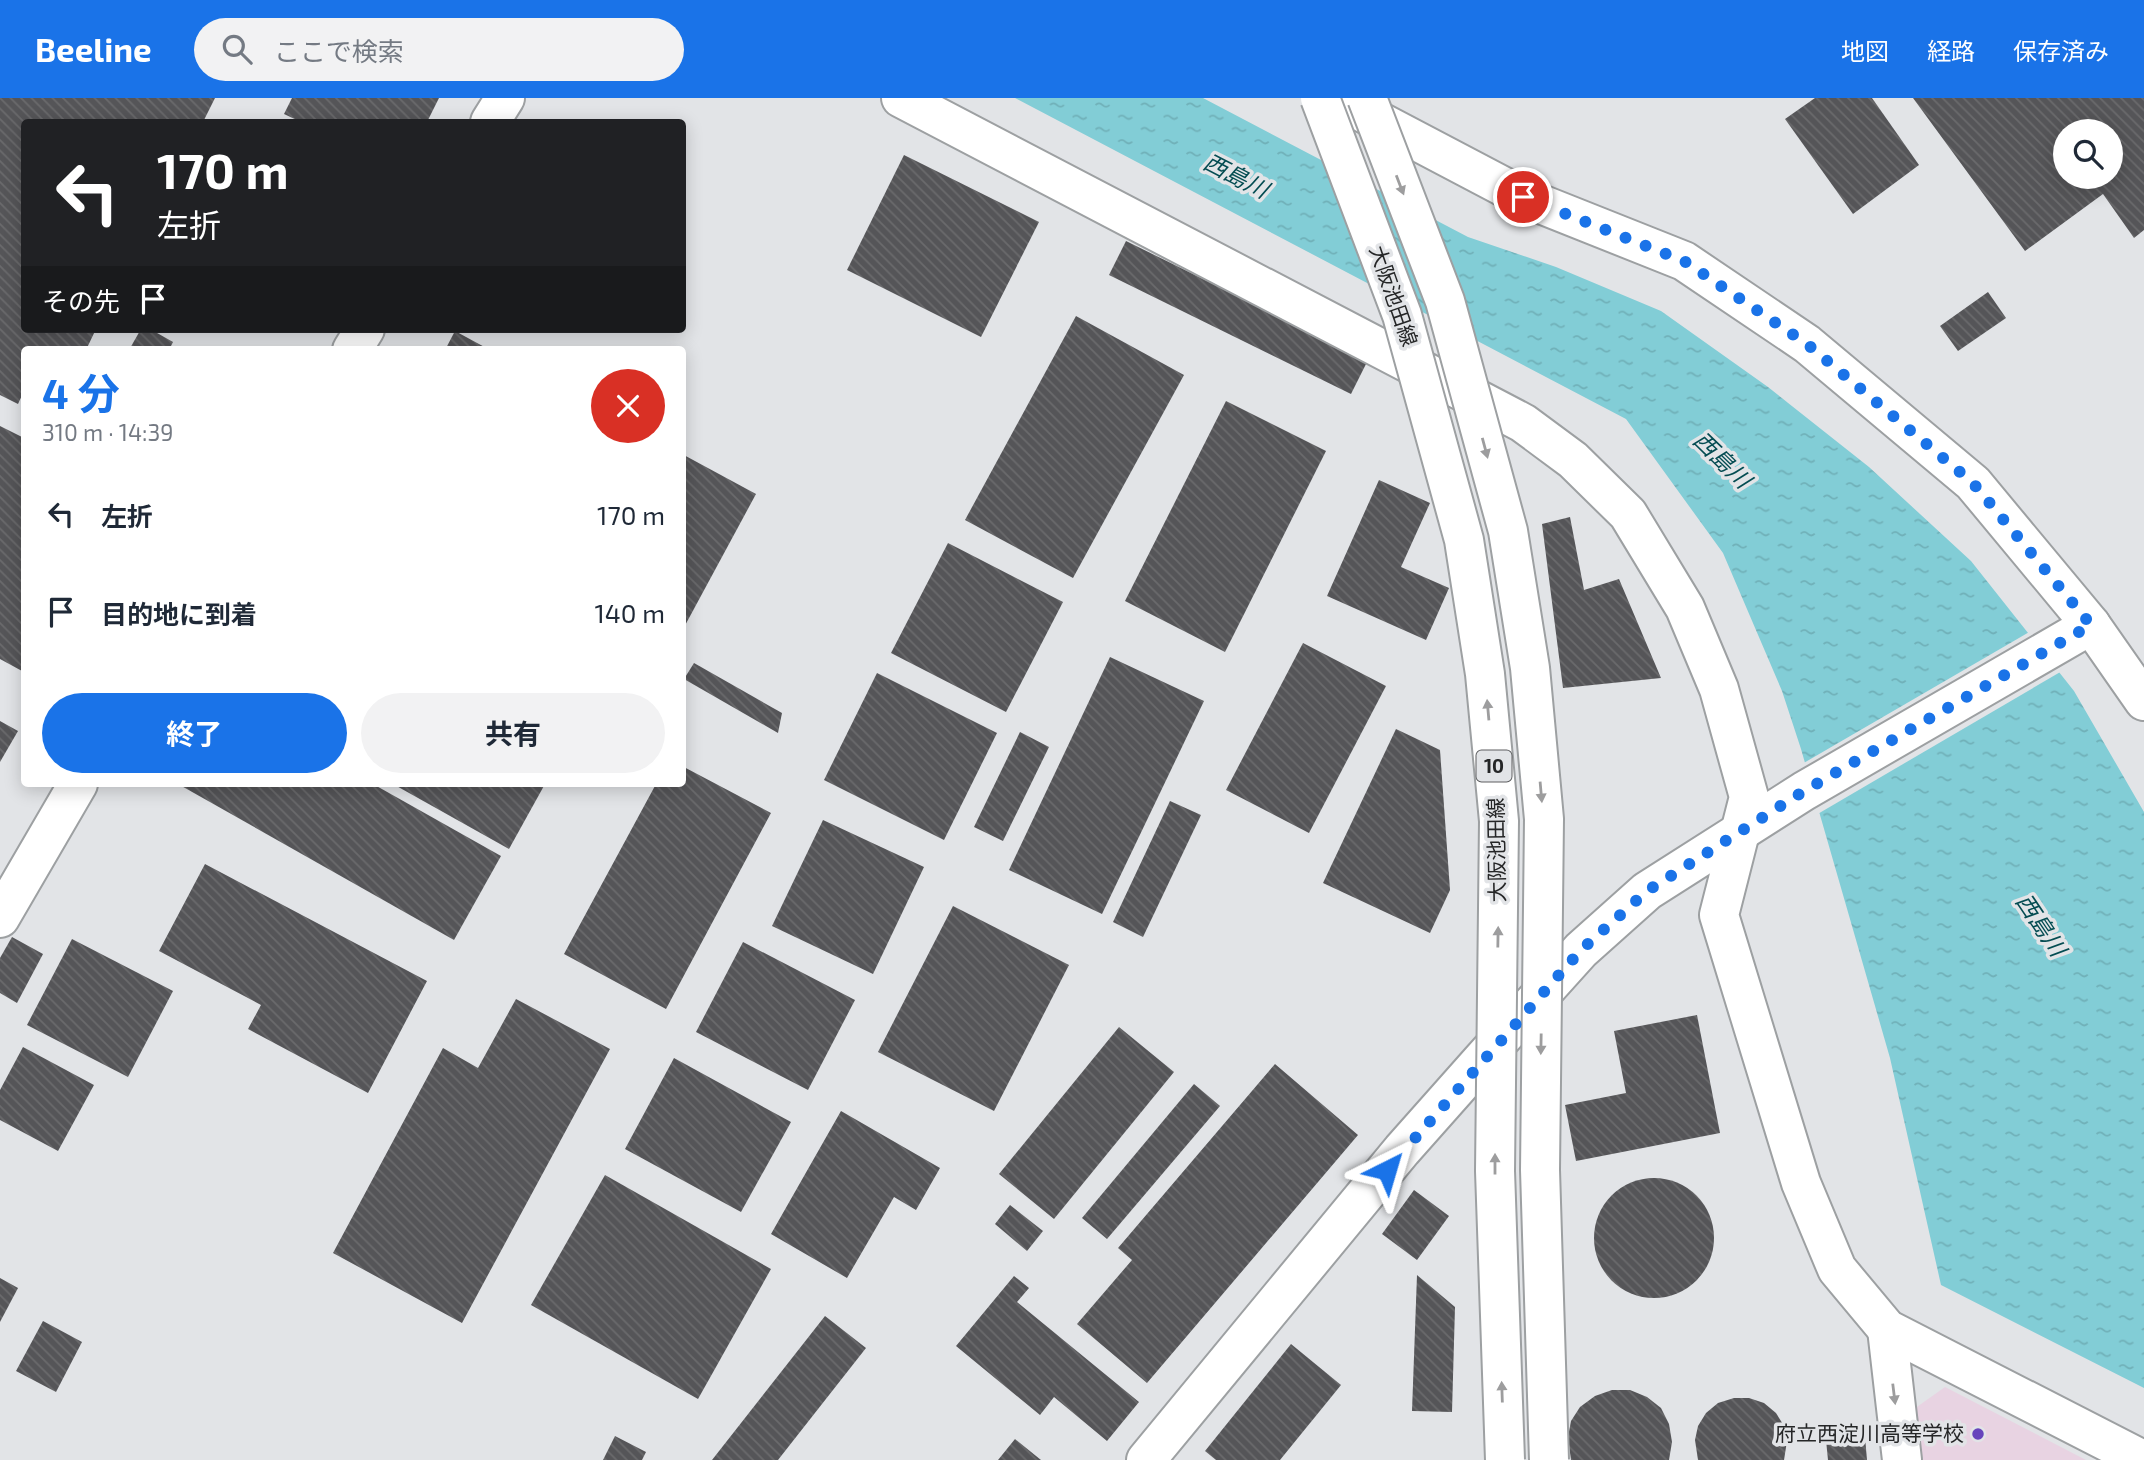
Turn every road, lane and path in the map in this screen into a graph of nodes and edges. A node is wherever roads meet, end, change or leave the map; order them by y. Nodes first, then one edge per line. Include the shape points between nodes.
1 (505, 98) edge
2 (901, 98) edge
3 (1320, 98) edge
4 (1335, 98) edge
5 (1367, 98) edge
6 (492, 119) edge
7 (2078, 632) junction
8 (2144, 701) edge
9 (76, 787) edge
10 (1740, 831) junction
11 (0, 918) edge
12 (1887, 1329) junction
13 (1146, 1460) edge
14 (1505, 1460) edge
15 (1549, 1460) edge
16 (1902, 1460) edge
17 (2143, 1460) edge

1 - 6 street
2 - 10 street via 1522,423 1573,460 1628,514 1685,608 1719,689 1749,797
14 -> 3 street, 大阪池田線 / 10, bridge via 1495,1171 1499,821 1485,674 1464,540 1402,315
4 - 7 street via 1523,197 1684,261 1807,344 1973,483
5 -> 15 street, 10, bridge via 1445,301 1508,531 1530,668 1544,819 1540,1170
7 - 8 street
7 - 10 street
9 - 11 street
10 - 12 street via 1719,915 1801,1183 1837,1269
10 - 13 street via 1647,891 1581,950 1402,1150
12 -> 16 street
12 - 17 street

